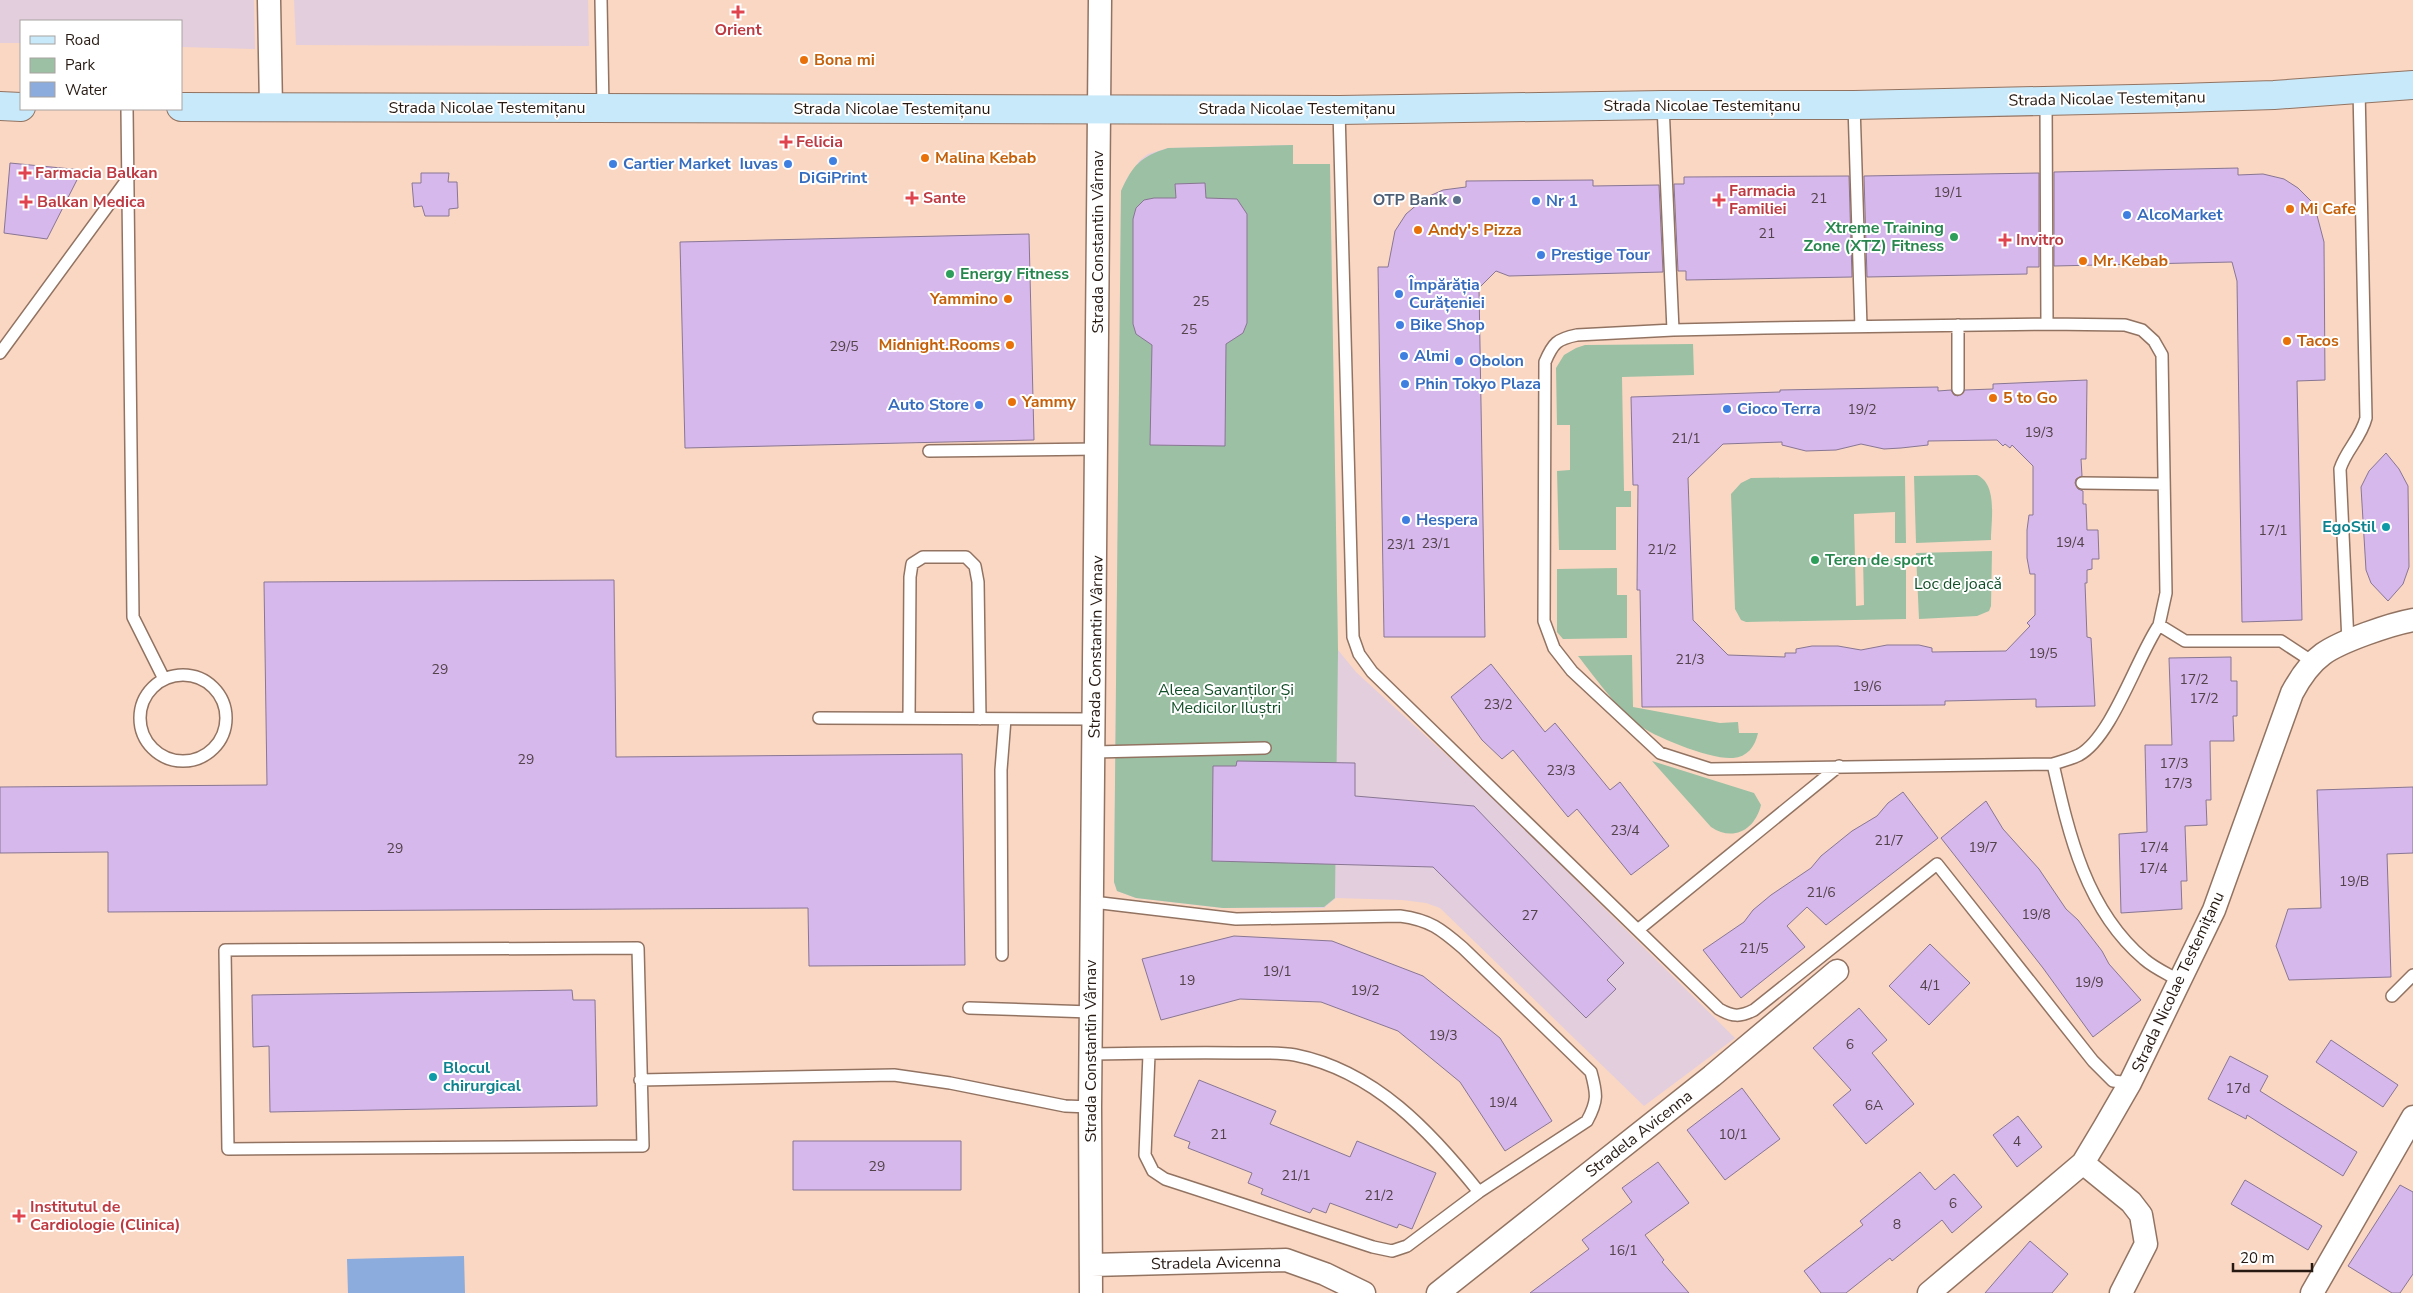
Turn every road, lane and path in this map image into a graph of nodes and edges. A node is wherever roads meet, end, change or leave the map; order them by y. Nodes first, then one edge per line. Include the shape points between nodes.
1 (268, 0) edge
2 (601, 0) edge
3 (1100, 0) edge
4 (2413, 85) edge
5 (2359, 89) junction
6 (2046, 101) junction
7 (1663, 105) junction
8 (1854, 105) junction
9 (0, 106) edge
10 (20, 106) edge
11 (182, 107) edge
12 (271, 108) junction
13 (1098, 108) junction
14 (603, 109) junction
15 (128, 110) edge
16 (1339, 110) junction
17 (129, 177) junction
18 (2048, 324) junction
19 (1958, 325) junction
20 (1861, 327) junction
21 (1673, 330) junction
22 (0, 353) edge
23 (1958, 389) dead end
24 (1098, 449) junction
25 (929, 451) dead end
26 (2082, 483) dead end
27 (2164, 484) junction
28 (2413, 620) edge
29 (2159, 625) junction
30 (2348, 642) junction
31 (2313, 662) junction
32 (164, 679) junction
33 (818, 718) dead end
34 (909, 718) junction
35 (980, 719) junction
36 (1005, 719) junction
37 (1095, 719) junction
38 (1265, 748) dead end
39 (1094, 752) junction
40 (2054, 764) junction
41 (1839, 766) junction
42 (1093, 902) junction
43 (1639, 929) junction
44 (1002, 955) dead end
45 (1837, 971) dead end
46 (2413, 975) edge
47 (2180, 982) junction
48 (2392, 996) dead end
49 (969, 1008) dead end
50 (1091, 1012) junction
51 (1091, 1054) junction
52 (1149, 1054) junction
53 (640, 1080) junction
54 (2130, 1083) junction
55 (1090, 1107) junction
56 (2413, 1117) edge
57 (2083, 1163) junction
58 (1480, 1192) junction
59 (1092, 1265) junction
60 (1091, 1293) edge
61 (1364, 1293) edge
62 (1438, 1293) edge
63 (1929, 1293) edge
64 (2121, 1293) edge
65 (2312, 1293) edge

1 - 12 street
2 - 14 lane
3 - 13 street, Strada Constantin Vârnav
4 - 5 main road, Strada Nicolae Testemițanu
5 - 6 main road, Strada Nicolae Testemițanu
5 - 30 lane via 2366,418 2363,432 2343,459 2340,469
6 - 8 main road, Strada Nicolae Testemițanu
6 - 18 lane
7 - 8 main road, Strada Nicolae Testemițanu
7 - 16 main road, Strada Nicolae Testemițanu
7 - 21 lane
8 - 20 lane
9 - 10 main road
11 - 12 main road, Strada Nicolae Testemițanu
12 - 14 main road, Strada Nicolae Testemițanu
13 - 14 main road, Strada Nicolae Testemițanu
13 - 16 main road, Strada Nicolae Testemițanu
13 - 24 street, Strada Constantin Vârnav
15 - 17 lane
16 - 43 lane via 1353,637 1359,654 1372,672
17 - 22 lane
17 - 32 lane via 133,617
18 - 19 lane
18 - 27 lane via 2124,325 2142,330 2154,341 2162,355
19 - 20 lane
19 - 23 lane
20 - 21 lane
21 - 41 lane via 1563,338 1551,347 1545,362 1544,621 1554,648 1572,671 1660,754 1710,769
24 - 25 lane
24 - 37 street, Strada Constantin Vârnav
26 - 27 lane
27 - 29 lane via 2166,593
28 - 30 street, Strada Nicolae Testemițanu
29 - 31 lane via 2185,641 2281,641
29 - 40 lane via 2110,719 2080,754
30 - 31 street, Strada Nicolae Testemițanu
31 - 47 street, Strada Nicolae Testemițanu via 2292,693 2214,910
32 - 32 lane via 192,676 206,681 217,691 227,718 225,733 206,756 179,762 165,758 145,739 140,726 144,698
33 - 34 lane
34 - 35 lane
34 - 35 lane via 912,564 923,557 966,557 975,566 978,582
35 - 36 lane
36 - 37 lane
36 - 44 lane via 1001,770
37 - 39 street, Strada Constantin Vârnav
38 - 39 lane
39 - 42 street, Strada Constantin Vârnav
40 - 41 lane
40 - 47 lane via 2066,825 2096,902 2120,936 2145,960
41 - 43 lane
42 - 50 street, Strada Constantin Vârnav
42 - 58 lane via 1236,919 1400,916 1420,918 1443,931 1592,1072 1596,1090 1596,1105 1587,1121
43 - 54 lane via 1719,1008 1730,1015 1741,1016 1754,1010 1938,864 2093,1061 2113,1081
45 - 62 street, Stradela Avicenna via 1712,1076
46 - 48 lane
47 - 54 street, Strada Nicolae Testemițanu
49 - 50 lane
50 - 51 street, Strada Constantin Vârnav
51 - 52 lane
51 - 55 street, Strada Constantin Vârnav
52 - 58 lane via 1205,1051 1295,1055 1351,1074 1380,1091 1409,1115
52 - 58 lane via 1145,1155 1153,1171 1165,1178 1392,1251 1407,1246
53 - 53 lane via 643,1146 228,1150 225,950 638,948
53 - 55 lane via 894,1075 1065,1106
54 - 57 street, Strada Nicolae Testemițanu
55 - 59 street, Strada Constantin Vârnav
56 - 65 street
57 - 63 street
57 - 64 street via 2131,1202 2141,1215 2146,1244
59 - 60 street, Strada Constantin Vârnav
59 - 61 street, Stradela Avicenna via 1286,1260

